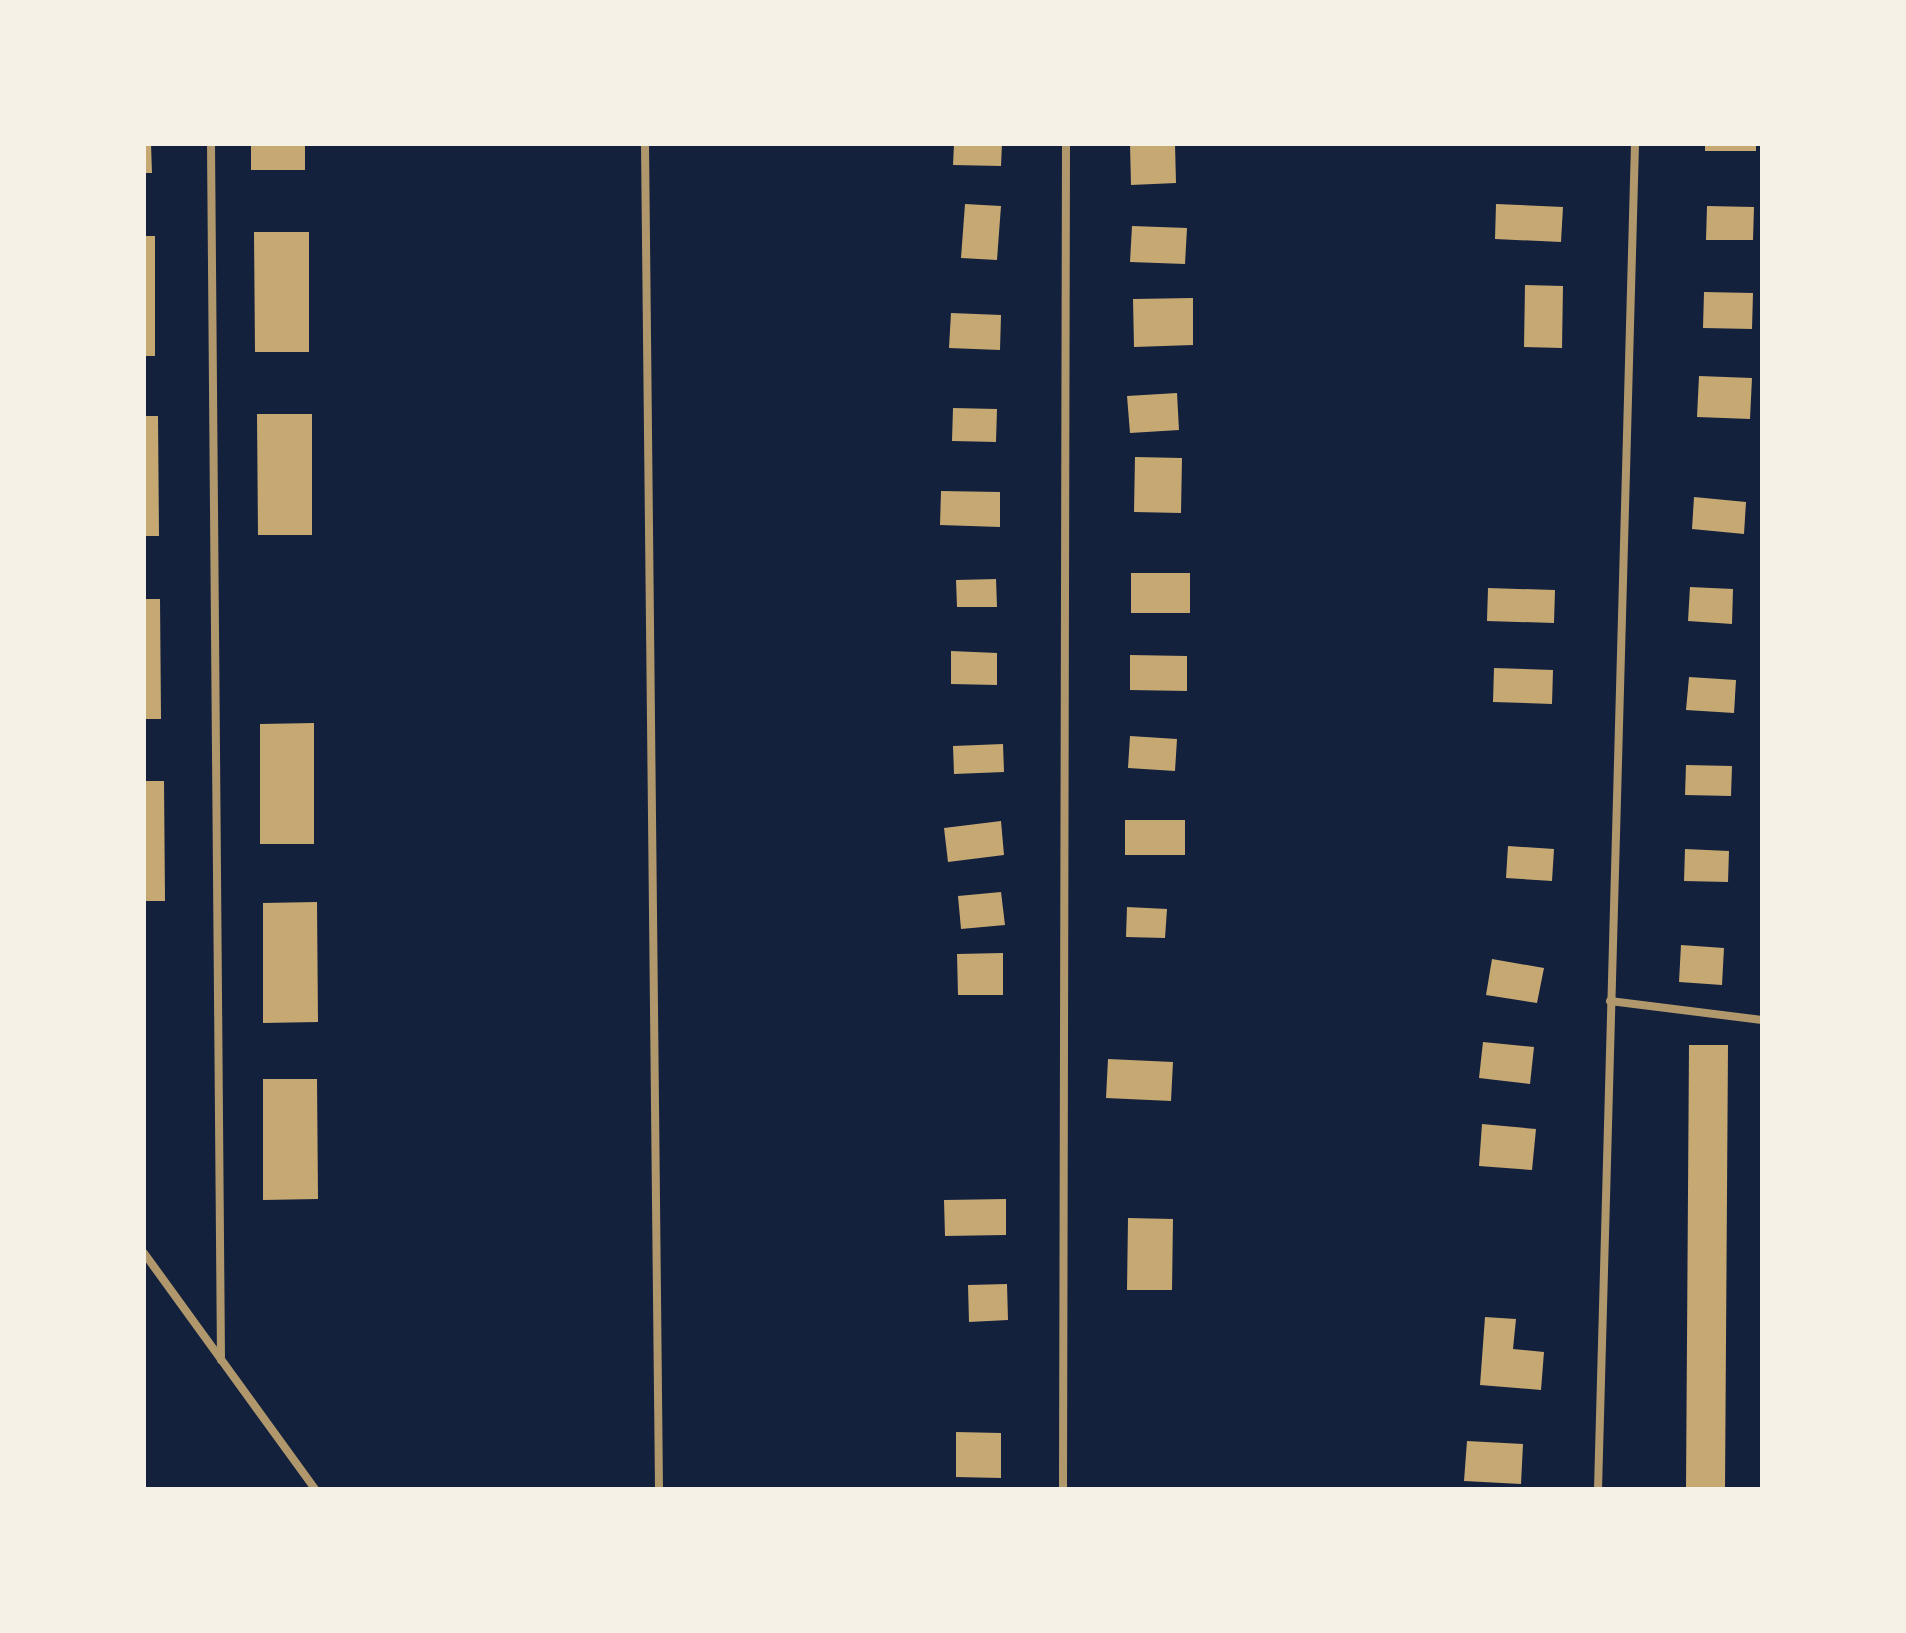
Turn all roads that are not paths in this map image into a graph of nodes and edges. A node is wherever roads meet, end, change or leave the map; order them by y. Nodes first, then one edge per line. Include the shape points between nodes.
1 (211, 144) edge
2 (645, 144) edge
3 (1066, 144) edge
4 (1635, 144) edge
5 (1610, 1001) junction
6 (1762, 1020) edge
7 (144, 1253) edge
8 (221, 1360) junction
9 (315, 1489) edge
10 (659, 1489) edge
11 (1063, 1489) edge
12 (1598, 1489) edge

1 - 8 street
2 - 10 street
3 - 11 street
4 - 5 street
5 - 6 street
5 - 12 street
7 - 8 street
8 - 9 street

